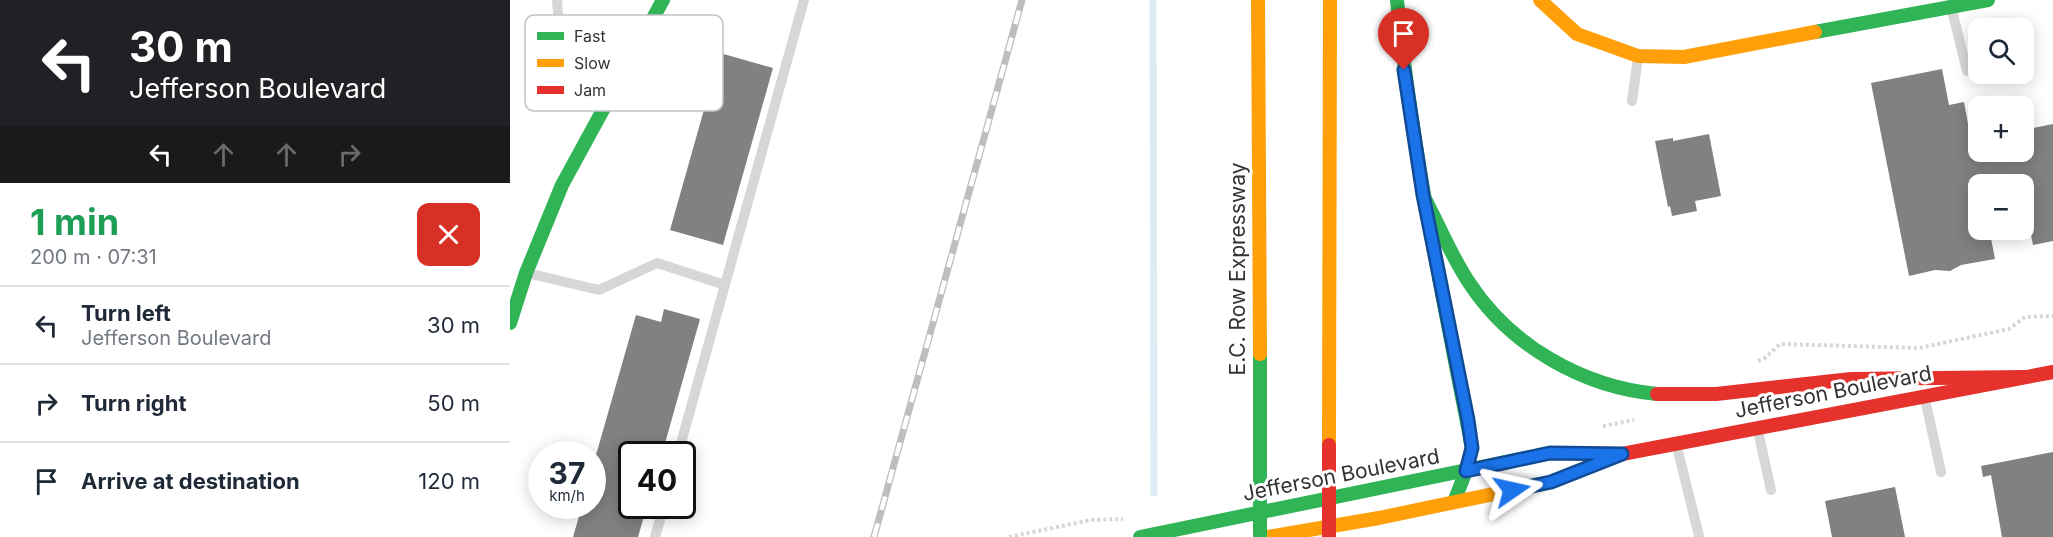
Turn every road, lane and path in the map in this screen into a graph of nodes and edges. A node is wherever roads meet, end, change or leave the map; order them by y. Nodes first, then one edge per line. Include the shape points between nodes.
1 (557, 0) edge
2 (663, 0) edge
3 (804, 0) edge
4 (1258, 0) edge
5 (1330, 0) edge
6 (1397, 0) edge
7 (1540, 0) edge
8 (1988, 0) edge
9 (1952, 7) junction
10 (558, 15) edge
11 (655, 15) edge
12 (1638, 56) junction
13 (1967, 71) dead end
14 (1632, 101) dead end
15 (602, 111) edge
16 (1423, 195) junction
17 (526, 273) junction
18 (725, 285) junction
19 (2053, 316) edge
20 (510, 323) edge
21 (1754, 363) dead end
22 (2053, 372) edge
23 (2024, 377) junction
24 (1924, 396) junction
25 (1757, 428) junction
26 (682, 441) edge
27 (1677, 443) junction
28 (1622, 454) junction
29 (1466, 471) junction
30 (1941, 471) dead end
31 (1771, 490) dead end
32 (1454, 502) junction
33 (1380, 518) junction
34 (660, 519) edge
35 (1699, 536) edge
36 (655, 537) edge
37 (1140, 537) edge
38 (1260, 537) edge
39 (1268, 537) edge
40 (1323, 537) edge
41 (1329, 537) edge

1 - 10 lane
2 - 11 main road
3 - 18 lane
4 - 38 main road, E.C. Row Expressway, bridge
5 - 41 main road, bridge
6 - 16 main road
7 - 12 main road via 1577,34
8 - 9 main road
9 - 12 main road via 1684,57
9 - 13 lane
12 - 14 lane
15 - 17 main road via 562,185
16 - 23 main road via 1477,294 1502,322 1550,360 1608,385 1669,395 1765,390 1852,379
16 - 29 main road via 1468,420 1472,448
17 - 18 lane via 599,290 657,263
17 - 20 main road
18 - 26 lane
19 - 21 path via 2025,317 2009,329 1919,348 1780,344
22 - 23 main road, Jefferson Boulevard
23 - 24 main road, Jefferson Boulevard
24 - 25 main road, Jefferson Boulevard
24 - 30 lane
25 - 27 main road, Jefferson Boulevard
25 - 31 lane
27 - 28 main road, Jefferson Boulevard
27 - 35 lane
28 - 29 main road, Jefferson Boulevard via 1550,453
28 - 32 main road, Jefferson Boulevard via 1551,482
29 - 32 main road
29 - 37 main road, Jefferson Boulevard
32 - 33 main road, Jefferson Boulevard
33 - 39 main road, Jefferson Boulevard
33 - 40 main road
34 - 36 lane

